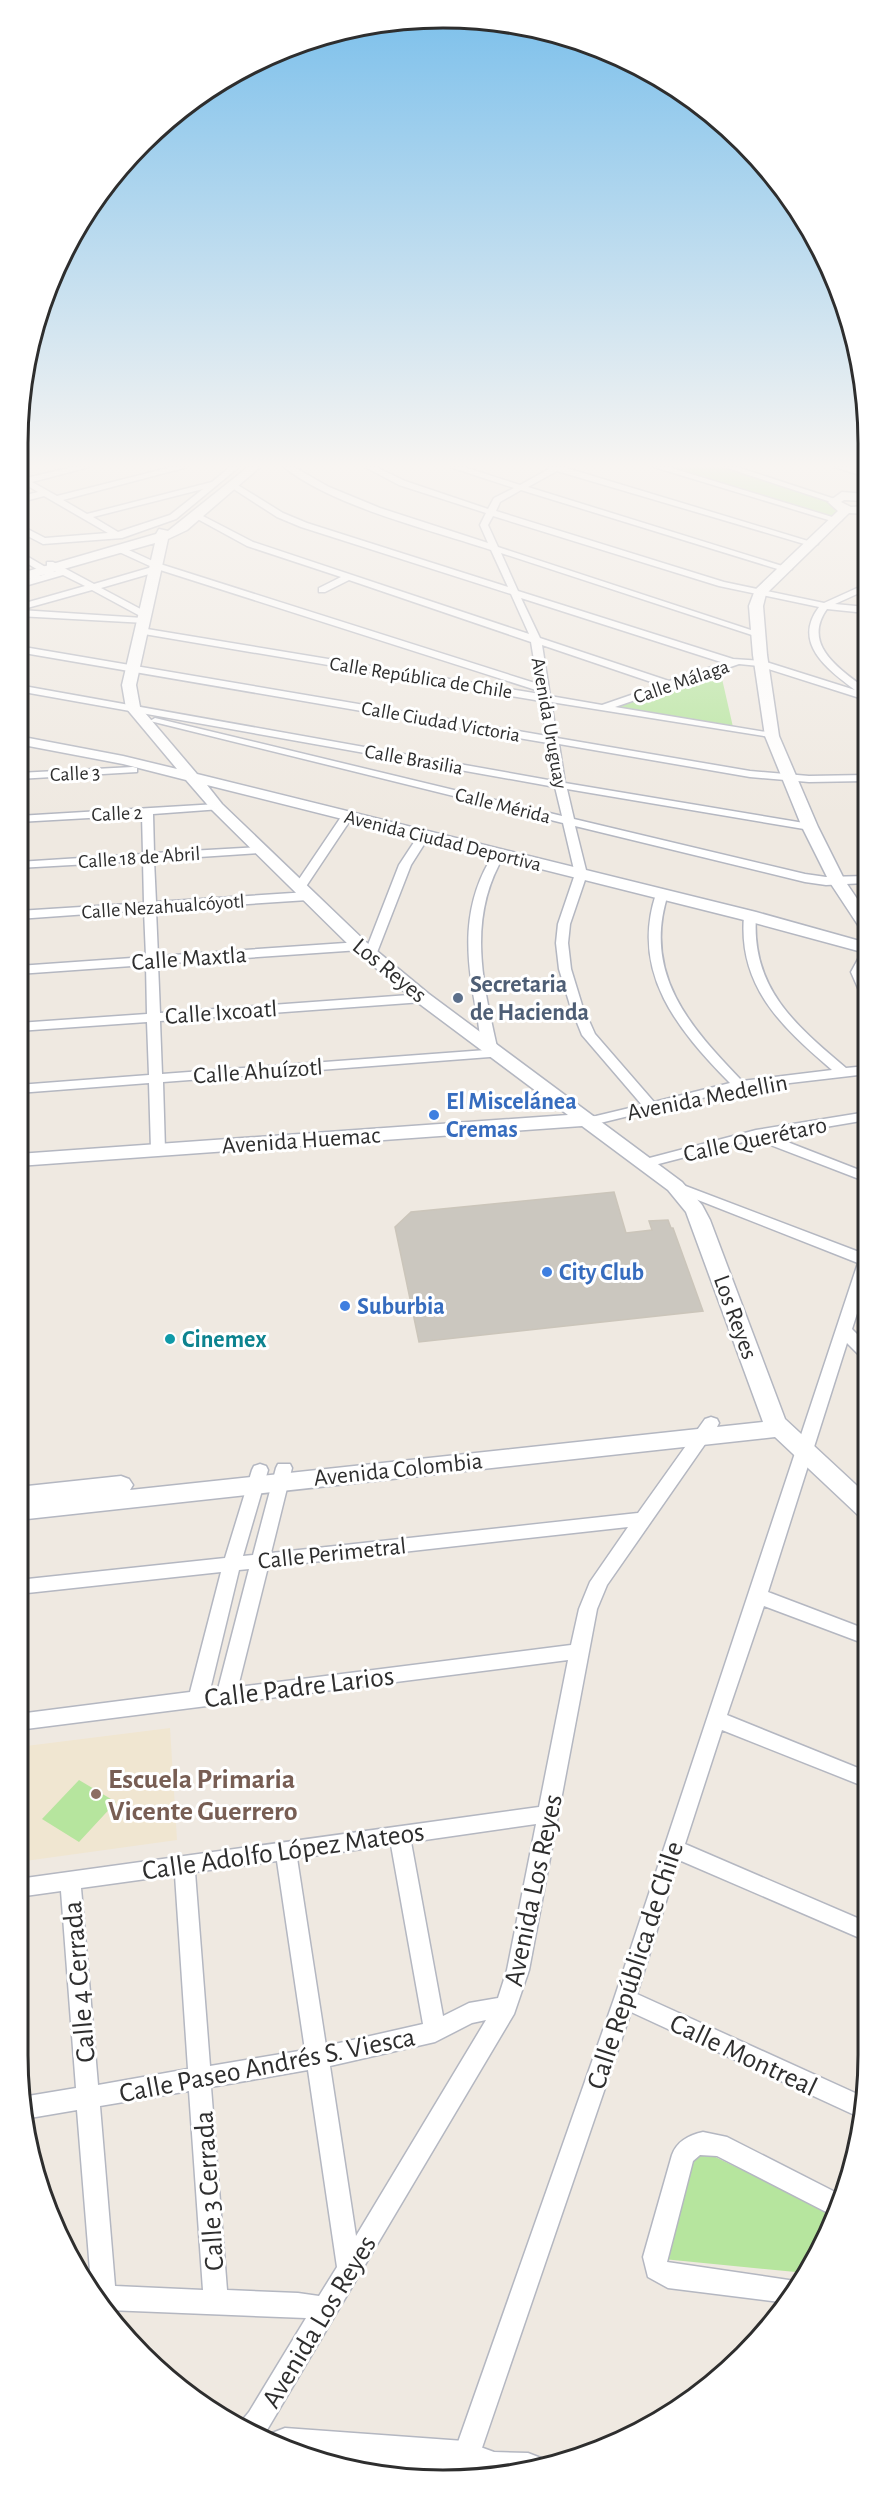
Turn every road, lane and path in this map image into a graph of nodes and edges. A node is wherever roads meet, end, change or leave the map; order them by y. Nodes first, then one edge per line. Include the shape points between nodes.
1 (81, 584) edge
2 (104, 584) edge
3 (150, 584) edge
4 (202, 584) edge
5 (335, 584) edge
6 (369, 584) edge
7 (489, 584) edge
8 (512, 584) edge
9 (603, 584) edge
10 (723, 584) edge
11 (771, 584) edge
12 (93, 587) junction
13 (322, 590) dead end
14 (858, 591) edge
15 (516, 592) junction
16 (760, 593) junction
17 (826, 606) junction
18 (28, 608) edge
19 (858, 609) edge
20 (28, 612) edge
21 (143, 622) junction
22 (758, 634) junction
23 (536, 640) junction
24 (28, 650) edge
25 (732, 662) junction
26 (760, 663) junction
27 (133, 669) junction
28 (667, 684) junction
29 (858, 689) edge
30 (28, 690) edge
31 (544, 693) junction
32 (858, 693) edge
33 (602, 708) junction
34 (136, 713) junction
35 (772, 736) junction
36 (552, 740) junction
37 (28, 742) edge
38 (28, 747) edge
39 (133, 770) junction
40 (28, 775) edge
41 (790, 778) junction
42 (858, 778) edge
43 (196, 782) junction
44 (560, 785) junction
45 (216, 807) junction
46 (147, 812) junction
47 (28, 818) edge
48 (345, 819) junction
49 (569, 821) junction
50 (810, 827) junction
51 (421, 838) junction
52 (260, 850) junction
53 (148, 857) junction
54 (497, 857) junction
55 (28, 864) edge
56 (580, 878) junction
57 (858, 880) edge
58 (837, 881) junction
59 (303, 892) junction
60 (661, 898) junction
61 (150, 907) junction
62 (858, 911) edge
63 (28, 914) edge
64 (749, 920) junction
65 (364, 951) junction
66 (858, 952) edge
67 (152, 961) junction
68 (28, 969) edge
69 (423, 998) junction
70 (154, 1017) junction
71 (28, 1026) edge
72 (494, 1050) junction
73 (858, 1072) edge
74 (843, 1074) junction
75 (156, 1079) junction
76 (739, 1085) junction
77 (28, 1088) edge
78 (651, 1107) junction
79 (858, 1117) edge
80 (583, 1120) junction
81 (756, 1134) junction
82 (158, 1150) junction
83 (28, 1159) edge
84 (643, 1164) junction
85 (858, 1174) edge
86 (675, 1186) junction
87 (858, 1257) edge
88 (858, 1289) edge
89 (845, 1332) junction
90 (858, 1344) edge
91 (776, 1423) junction
92 (707, 1429) junction
93 (804, 1449) junction
94 (282, 1475) junction
95 (258, 1478) junction
96 (28, 1495) edge
97 (858, 1500) edge
98 (28, 1510) edge
99 (645, 1519) junction
100 (258, 1561) junction
101 (232, 1564) junction
102 (28, 1586) edge
103 (758, 1596) junction
104 (858, 1634) edge
105 (579, 1651) junction
106 (226, 1696) junction
107 (198, 1699) junction
108 (716, 1719) junction
109 (28, 1721) edge
110 (858, 1776) edge
111 (549, 1814) junction
112 (399, 1834) junction
113 (673, 1848) junction
114 (286, 1850) junction
115 (184, 1864) junction
116 (70, 1880) junction
117 (28, 1886) edge
118 (858, 1928) edge
119 (625, 1999) junction
120 (506, 2007) junction
121 (435, 2032) junction
122 (319, 2058) junction
123 (200, 2080) junction
124 (87, 2098) junction
125 (856, 2105) edge
126 (32, 2107) edge
127 (831, 2202) edge
128 (349, 2269) junction
129 (101, 2291) edge
130 (786, 2291) edge
131 (107, 2298) edge
132 (216, 2302) junction
133 (325, 2309) junction
134 (255, 2425) edge
135 (317, 2450) edge
136 (483, 2469) edge
137 (467, 2470) edge

1 - 12 street, Calle República de Chile
2 - 12 street
3 - 21 street
4 - 31 street
5 - 13 street
6 - 23 street
7 - 15 street
8 - 15 street, Avenida Uruguay
9 - 22 street
10 - 16 street
11 - 16 street
12 - 18 street
12 - 21 street, Calle República de Chile
14 - 17 street
15 - 23 street, Avenida Uruguay
15 - 25 street
16 - 17 street
16 - 22 street via 756,606
17 - 19 street
17 - 29 street via 813,626 817,648
20 - 21 street
21 - 27 street
21 - 31 street, Calle República de Chile
22 - 26 street
23 - 28 street
23 - 31 street, Avenida Uruguay
24 - 27 street, Calle Ciudad Victoria
25 - 26 street, Calle Málaga
25 - 28 street, Calle Málaga
26 - 32 street, Calle Málaga
26 - 35 street
27 - 34 street via 129,686
27 - 36 street, Calle Ciudad Victoria
28 - 33 street, Calle Málaga
30 - 34 street, Calle Brasilia
31 - 33 street, Calle República de Chile
31 - 36 street, Avenida Uruguay
33 - 35 street, Calle República de Chile
34 - 43 street, Los Reyes
34 - 44 street, Calle Brasilia
34 - 49 street, Calle Mérida
35 - 41 street
36 - 41 street, Calle Ciudad Victoria
36 - 44 street, Avenida Uruguay
37 - 43 street, Avenida Ciudad Deportiva via 123,760
38 - 39 street, Avenida Ciudad Deportiva
39 - 40 street, Calle 3
39 - 43 street, Avenida Ciudad Deportiva
41 - 42 street, Calle Ciudad Victoria
41 - 50 street
43 - 45 street, Los Reyes
43 - 48 street, Avenida Ciudad Deportiva
44 - 49 street, Avenida Uruguay
44 - 50 street, Calle Brasilia
45 - 46 street, Calle 2
45 - 52 street, Los Reyes
46 - 47 street, Calle 2
46 - 53 street
48 - 51 street, Avenida Ciudad Deportiva
48 - 59 street
49 - 56 street, Avenida Uruguay
49 - 58 street, Calle Mérida via 805,878
50 - 58 street
51 - 54 street, Avenida Ciudad Deportiva
51 - 65 street
52 - 53 street, Calle 18 de Abril
52 - 59 street, Los Reyes
53 - 55 street, Calle 18 de Abril
53 - 61 street
54 - 56 street, Avenida Ciudad Deportiva
54 - 72 street via 481,886 474,957 479,998
56 - 60 street, Avenida Ciudad Deportiva
56 - 78 street via 564,924 562,943 576,1005 590,1035
57 - 58 street, Calle Mérida
58 - 62 street
59 - 61 street, Calle Nezahualcóyotl
59 - 65 street, Los Reyes
60 - 64 street, Avenida Ciudad Deportiva
60 - 76 street via 653,926 653,945 671,1000 699,1043
61 - 63 street, Calle Nezahualcóyotl
61 - 67 street
64 - 66 street, Avenida Ciudad Deportiva
64 - 74 street via 747,940 761,984 781,1014
65 - 67 street, Calle Maxtla
65 - 69 street, Los Reyes
67 - 68 street, Calle Maxtla
67 - 70 street
69 - 70 street, Calle Ixcoatl
69 - 72 street, Los Reyes
70 - 71 street, Calle Ixcoatl
70 - 75 street
72 - 75 street, Calle Ahuízotl
72 - 80 street, Los Reyes
73 - 74 street, Avenida Medellin
74 - 76 street, Avenida Medellin
75 - 77 street, Calle Ahuízotl
75 - 82 street
76 - 78 street, Avenida Medellin
78 - 80 street, Avenida Medellin
79 - 81 street, Calle Querétaro
80 - 82 street, Avenida Huemac
80 - 84 street, Los Reyes
81 - 84 street, Calle Querétaro
81 - 85 street
82 - 83 street, Avenida Huemac
84 - 86 street, Los Reyes
86 - 87 street
86 - 91 street, Los Reyes via 700,1220
88 - 89 street, Calle República de Chile
89 - 90 street
89 - 93 street, Calle República de Chile
91 - 92 street, Avenida Colombia
91 - 93 street, Los Reyes
92 - 94 street, Avenida Colombia
92 - 99 street, Avenida Los Reyes
93 - 97 street, Los Reyes
93 - 103 street, Calle República de Chile
94 - 95 street, Avenida Colombia
94 - 100 street
95 - 96 street, Avenida Colombia
95 - 98 street, Avenida Colombia
95 - 101 street
99 - 100 street, Calle Perimetral
99 - 105 street, Avenida Los Reyes via 596,1588
100 - 101 street, Calle Perimetral
100 - 106 street
101 - 102 street, Calle Perimetral
101 - 107 street
103 - 104 street
103 - 108 street, Calle República de Chile
105 - 106 street, Calle Padre Larios
105 - 111 street, Avenida Los Reyes
106 - 107 street, Calle Padre Larios
107 - 109 street, Calle Padre Larios
108 - 110 street
108 - 113 street, Calle República de Chile
111 - 112 street, Calle Adolfo López Mateos
111 - 120 street, Avenida Los Reyes via 518,1970
112 - 114 street, Calle Adolfo López Mateos
112 - 121 street
113 - 118 street
113 - 119 street, Calle República de Chile
114 - 115 street, Calle Adolfo López Mateos
114 - 122 street
115 - 116 street, Calle Adolfo López Mateos
115 - 123 street, Calle 3 Cerrada
116 - 117 street, Calle Adolfo López Mateos
116 - 124 street, Calle 4 Cerrada
119 - 125 street, Calle Montreal
119 - 136 street, Calle República de Chile
120 - 121 street, Calle Paseo Andrés S. Viesca via 469,2013
120 - 128 street, Avenida Los Reyes
121 - 122 street, Calle Paseo Andrés S. Viesca
122 - 123 street, Calle Paseo Andrés S. Viesca
122 - 128 street
123 - 124 street, Calle Paseo Andrés S. Viesca
123 - 132 street, Calle 3 Cerrada
124 - 126 street, Calle Paseo Andrés S. Viesca
124 - 129 street, Calle 4 Cerrada
127 - 130 street via 719,2145 705,2142 691,2146 683,2155 655,2257 656,2269 668,2276
128 - 133 street, Avenida Los Reyes
131 - 132 street
132 - 133 street
133 - 134 street, Avenida Los Reyes
135 - 137 street

